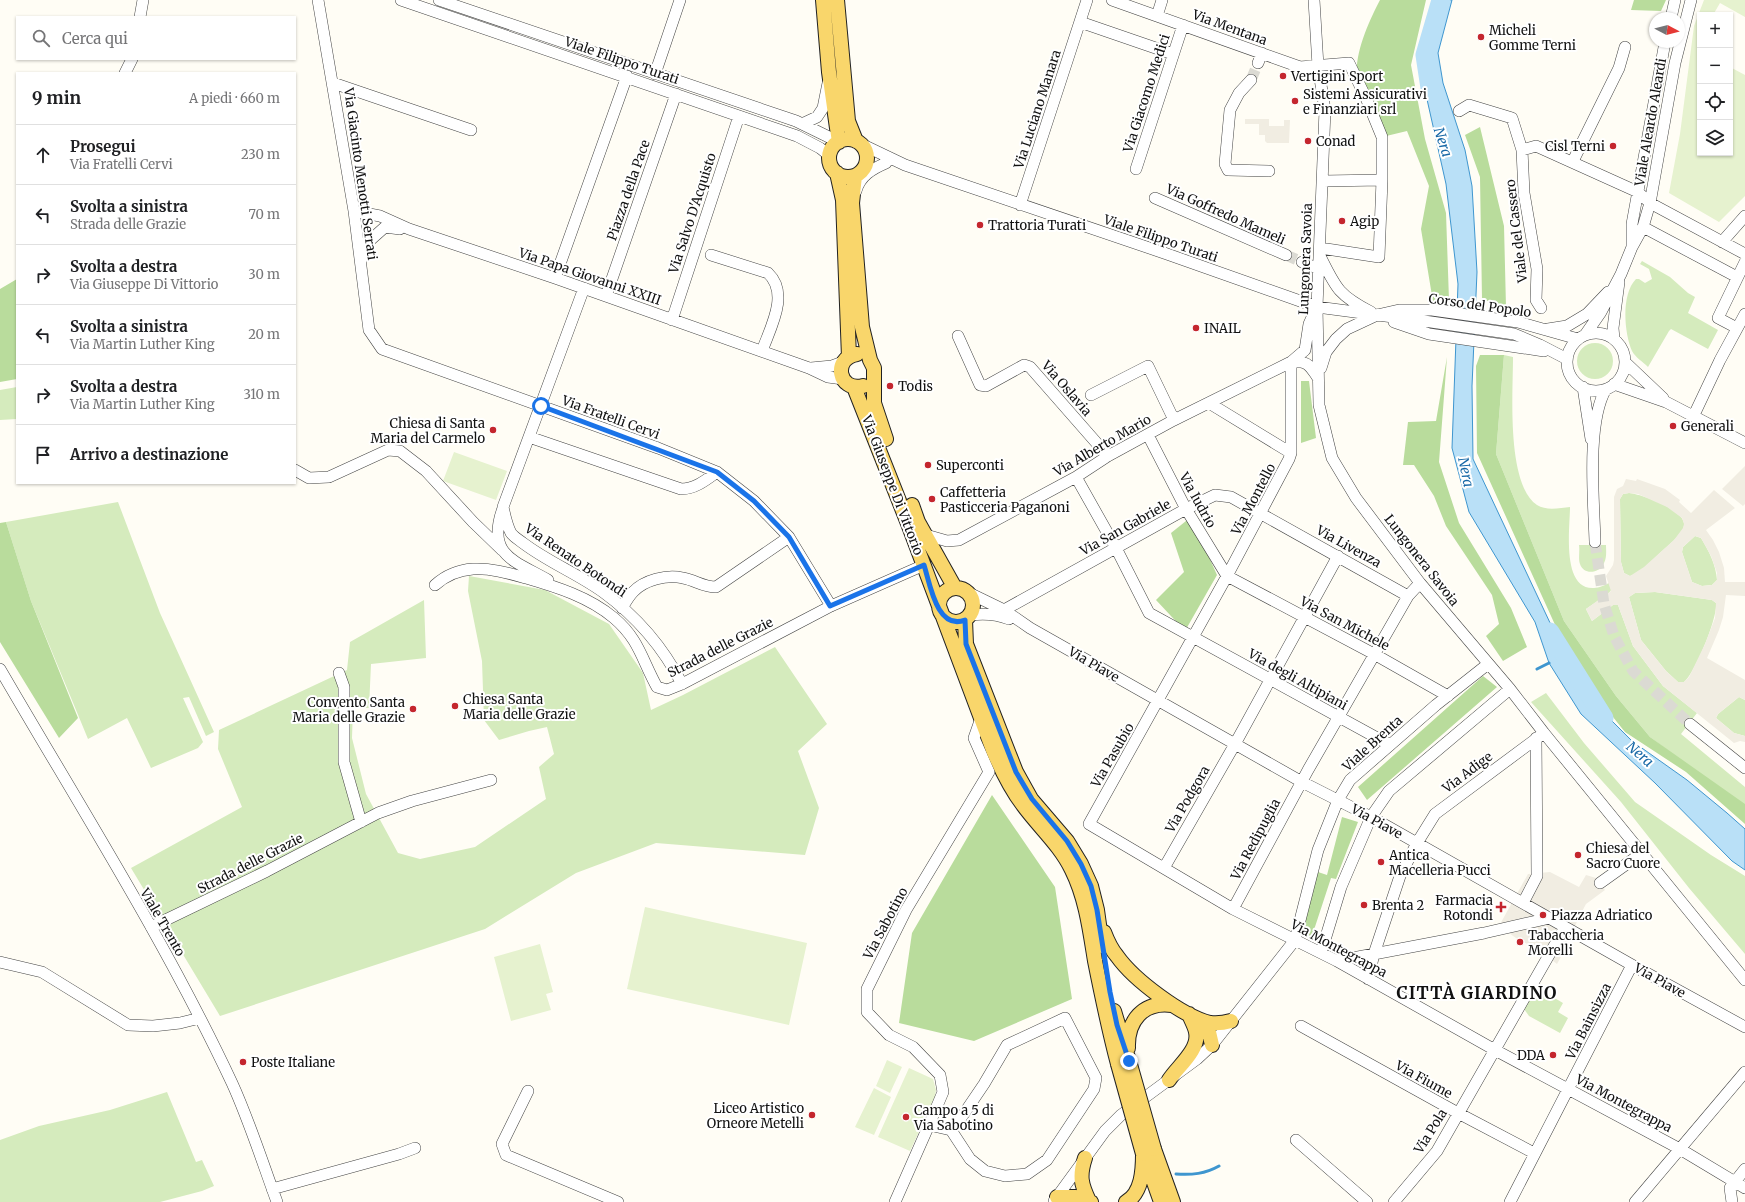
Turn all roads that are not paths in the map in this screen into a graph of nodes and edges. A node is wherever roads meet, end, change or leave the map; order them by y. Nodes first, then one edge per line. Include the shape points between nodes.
1 (143, 0) edge
2 (318, 0) edge
3 (401, 0) edge
4 (439, 0) edge
5 (680, 0) edge
6 (823, 0) edge
7 (837, 0) edge
8 (1087, 0) edge
9 (1112, 0) edge
10 (1162, 0) edge
11 (1314, 0) edge
12 (1676, 0) edge
13 (1691, 0) edge
14 (1673, 12) edge
15 (140, 16) edge
16 (1157, 16) junction
17 (1080, 22) junction
18 (1182, 25) junction
19 (1625, 47) dead end
20 (1664, 48) edge
21 (1173, 54) junction
22 (132, 60) edge
23 (1318, 66) junction
24 (126, 72) edge
25 (829, 72) junction
26 (655, 74) junction
27 (627, 76) junction
28 (1251, 80) tunnel mouth
29 (333, 82) junction
30 (676, 94) junction
31 (1459, 111) dead end
32 (739, 116) junction
33 (802, 124) junction
34 (471, 130) dead end
35 (839, 142) junction
36 (858, 143) junction
37 (1522, 150) junction
38 (830, 156) junction
39 (1573, 161) junction
40 (886, 164) junction
41 (905, 165) junction
42 (1136, 169) dead end
43 (1269, 171) dead end
44 (860, 172) junction
45 (837, 173) junction
46 (1382, 180) junction
47 (1323, 181) junction
48 (1638, 192) junction
49 (1155, 198) dead end
50 (852, 203) junction
51 (1650, 203) junction
52 (1020, 205) junction
53 (354, 211) junction
54 (1745, 216) edge
55 (385, 227) junction
56 (1643, 227) junction
57 (409, 230) junction
58 (1722, 242) junction
59 (1632, 247) junction
60 (1320, 251) junction
61 (1745, 254) edge
62 (711, 255) dead end
63 (1286, 255) tunnel mouth
64 (1302, 262) tunnel mouth
65 (1745, 262) edge
66 (360, 264) junction
67 (1319, 269) junction
68 (1621, 274) junction
69 (1737, 277) junction
70 (555, 278) junction
71 (1614, 286) junction
72 (584, 288) junction
73 (606, 296) junction
74 (1316, 307) junction
75 (1541, 308) dead end
76 (1745, 314) edge
77 (1377, 315) junction
78 (672, 320) junction
79 (1737, 328) junction
80 (1544, 329) junction
81 (1514, 334) junction
82 (1560, 334) junction
83 (958, 336) dead end
84 (1582, 337) junction
85 (1614, 339) junction
86 (382, 349) joint
87 (762, 351) junction
88 (1554, 352) junction
89 (1567, 358) junction
90 (846, 360) junction
91 (870, 360) junction
92 (1292, 362) junction
93 (1625, 362) junction
94 (808, 368) junction
95 (873, 377) junction
96 (1318, 378) junction
97 (849, 383) junction
98 (1610, 386) junction
99 (1583, 387) junction
100 (1091, 395) dead end
101 (1666, 402) junction
102 (1209, 403) junction
103 (541, 406) junction
104 (1694, 415) junction
105 (1174, 420) junction
106 (1148, 435) junction
107 (529, 437) junction
108 (1745, 443) edge
109 (1593, 449) junction
110 (1291, 453) junction
111 (1108, 456) junction
112 (296, 471) edge
113 (717, 472) junction
114 (1076, 477) junction
115 (503, 507) junction
116 (1186, 509) junction
117 (1261, 514) junction
118 (926, 535) junction
119 (789, 537) junction
120 (1595, 542) tunnel mouth
121 (1116, 548) junction
122 (502, 550) junction
123 (1338, 556) junction
124 (924, 565) junction
125 (1227, 576) junction
126 (1420, 583) junction
127 (435, 585) dead end
128 (562, 588) junction
129 (955, 588) junction
130 (969, 593) junction
131 (1408, 596) junction
132 (830, 606) junction
133 (622, 608) junction
134 (1004, 610) junction
135 (940, 611) junction
136 (1304, 616) junction
137 (968, 617) junction
138 (1030, 628) junction
139 (1194, 636) junction
140 (1374, 654) junction
141 (1488, 664) junction
142 (0, 669) edge
143 (339, 673) dead end
144 (1270, 680) junction
145 (682, 684) junction
146 (1510, 690) junction
147 (1448, 696) junction
148 (1158, 701) junction
149 (1338, 717) junction
150 (981, 718) junction
151 (1690, 724) tunnel mouth
152 (1540, 736) junction
153 (1235, 744) junction
154 (1390, 745) junction
155 (1745, 768) edge
156 (491, 780) dead end
157 (1302, 782) junction
158 (1338, 800) junction
159 (1371, 817) junction
160 (361, 822) junction
161 (1089, 824) joint
162 (1417, 843) junction
163 (1642, 853) junction
164 (1164, 868) junction
165 (1600, 883) dead end
166 (1523, 903) junction
167 (1233, 909) junction
168 (1097, 910) junction
169 (1550, 918) junction
170 (151, 927) junction
171 (1566, 927) junction
172 (1295, 940) junction
173 (1321, 953) junction
174 (1374, 954) junction
175 (1337, 961) junction
176 (0, 962) edge
177 (1632, 965) junction
178 (1368, 979) junction
179 (1745, 980) edge
180 (1172, 1005) junction
181 (1195, 1017) junction
182 (200, 1018) junction
183 (1232, 1021) junction
184 (1301, 1026) dead end
185 (1745, 1027) edge
186 (1196, 1033) junction
187 (1212, 1045) junction
188 (1495, 1050) junction
189 (1124, 1062) junction
190 (1745, 1072) edge
191 (1169, 1080) junction
192 (1568, 1089) junction
193 (528, 1091) dead end
194 (1458, 1114) junction
195 (929, 1125) junction
196 (951, 1130) junction
197 (1296, 1140) dead end
198 (415, 1148) dead end
199 (1680, 1149) junction
200 (1149, 1152) junction
201 (1534, 1153) junction
202 (1085, 1158) junction
203 (1745, 1169) edge
204 (1734, 1182) junction
205 (1745, 1188) edge
206 (272, 1189) junction
207 (1057, 1200) edge
208 (277, 1202) edge
209 (618, 1202) edge
210 (895, 1202) edge
211 (1090, 1202) edge
212 (1126, 1202) edge
213 (1161, 1202) edge
214 (1173, 1202) edge
215 (1367, 1202) edge
216 (1394, 1202) edge
217 (1510, 1202) edge
218 (1635, 1202) edge
219 (1732, 1202) edge

1 - 15 street
2 - 29 street, Via Giacinto Menotti Serrati
3 - 27 street, Viale Filippo Turati
4 - 26 street, Viale Filippo Turati
5 - 26 street
6 - 25 main road
7 - 36 main road, Via Giuseppe Di Vittorio via 848,121
8 - 17 street, Via Luciano Manara
9 - 16 street, Via Mentana
10 - 16 street
11 - 23 street, Lungonera Savoia
12 - 14 street
13 - 51 street, Viale Aleardo Aleardi via 1675,63
16 - 18 street, Via Mentana
17 - 21 street
17 - 52 street, Via Luciano Manara
18 - 21 street, Via Giacomo Medici
18 - 23 street, Via Mentana via 1260,58 1300,67
19 - 39 street via 1619,68
20 - 48 street, Viale Aleardo Aleardi
21 - 42 street, Via Giacomo Medici
22 - 24 street
23 - 46 street, Via Mentana via 1349,64 1382,137
23 - 47 street, Lungonera Savoia via 1325,110
25 - 33 street via 823,108 817,117
25 - 35 main road
26 - 33 street, Viale Filippo Turati
27 - 30 street, Viale Filippo Turati
27 - 70 street
28 - 43 street via 1239,93 1230,110 1225,164 1228,170
29 - 34 street
29 - 53 street, Via Giacinto Menotti Serrati
30 - 32 street, Viale Filippo Turati
30 - 73 street, Piazza della Pace
31 - 37 street, Viale del Cassero via 1469,106 1512,118
32 - 38 street, Viale Filippo Turati via 797,136
32 - 78 street, Via Salvo D'Acquisto
33 - 35 street, Viale Filippo Turati
35 - 36 main road via 847,140
35 - 38 main road
36 - 41 street, Viale Filippo Turati
36 - 44 main road, Via Giuseppe Di Vittorio via 864,148 867,159
37 - 39 street via 1536,146
37 - 75 street, Viale del Cassero via 1524,193 1537,269 1536,300
38 - 45 main road, Via Giuseppe Di Vittorio via 832,167
39 - 48 street
40 - 41 street, Viale Filippo Turati
40 - 44 street, Viale Filippo Turati
40 - 50 street, Viale Filippo Turati via 865,174 858,184
41 - 52 street, Viale Filippo Turati
44 - 45 main road via 846,177
44 - 50 main road, Via Giuseppe Di Vittorio
45 - 90 main road, Via Giuseppe Di Vittorio via 842,200
46 - 47 street
46 - 60 street via 1379,257
47 - 60 street, Lungonera Savoia
48 - 51 street
48 - 59 street via 1632,224
49 - 63 street, Via Goffredo Mameli
50 - 91 main road, Via Giuseppe Di Vittorio via 862,319
51 - 56 street
51 - 58 street
52 - 74 street, Viale Filippo Turati
53 - 55 street, Via Papa Giovanni XXIII
53 - 57 street, Via Papa Giovanni XXIII via 380,216
53 - 66 street, Via Giacinto Menotti Serrati
54 - 58 street
55 - 57 street, Via Papa Giovanni XXIII
55 - 66 street via 367,243
56 - 59 street
56 - 69 street
57 - 70 street, Via Papa Giovanni XXIII
58 - 61 street
59 - 68 street
60 - 67 street, Lungonera Savoia
60 - 77 street via 1334,285 1349,301
62 - 87 street via 768,273 774,279 778,287 778,306
64 - 67 street
65 - 69 street
66 - 86 street, Via Giacinto Menotti Serrati via 369,330
67 - 74 street, Lungonera Savoia
68 - 71 street
68 - 85 street via 1613,328
69 - 79 street via 1718,318
70 - 72 street, Via Papa Giovanni XXIII
71 - 80 street via 1587,314 1567,326
71 - 84 street via 1601,312
72 - 73 street, Via Papa Giovanni XXIII
72 - 103 street
73 - 78 street, Via Papa Giovanni XXIII
74 - 77 street, Corso del Popolo
74 - 92 street, Via Alberto Mario via 1305,350
74 - 96 street, Lungonera Savoia
76 - 79 street
77 - 80 street, Corso del Popolo via 1399,310 1432,310 1518,322
77 - 81 street, Corso del Popolo
77 - 88 street, Corso del Popolo via 1429,334
77 - 96 street via 1347,329 1336,338 1326,352
78 - 87 street, Via Papa Giovanni XXIII
79 - 104 street
80 - 82 street, Corso del Popolo
81 - 82 street
81 - 88 street, Corso del Popolo
82 - 84 street, Corso del Popolo
83 - 111 street, Via Oslavia via 980,385 986,386 1024,365 1030,367
84 - 85 street via 1600,333
84 - 89 street via 1573,344
85 - 93 street via 1624,353
86 - 103 street, Via Fratelli Cervi
87 - 94 street, Via Papa Giovanni XXIII
88 - 89 street, Corso del Popolo
89 - 99 street via 1568,370 1574,380
90 - 91 main road via 858,354
90 - 94 street, Via Papa Giovanni XXIII via 832,366
90 - 97 main road, Via Giuseppe Di Vittorio via 841,371
91 - 95 main road, Via Giuseppe Di Vittorio via 874,368
92 - 96 street via 1308,364
92 - 102 street, Via Alberto Mario
92 - 110 street, Via Montello
93 - 98 street via 1620,378
93 - 101 street
94 - 97 street, Via Papa Giovanni XXIII
95 - 97 main road via 863,386
95 - 118 main road, Via Giuseppe Di Vittorio via 874,403 881,427 918,522
96 - 126 street, Lungonera Savoia via 1319,405 1332,458 1356,498
97 - 124 main road, Via Giuseppe Di Vittorio
98 - 99 street via 1590,390
98 - 101 street
98 - 109 street via 1598,409
99 - 109 street
100 - 105 street via 1148,366
101 - 104 street
102 - 105 street, Via Alberto Mario
102 - 110 street
103 - 107 street
103 - 113 street, Via Fratelli Cervi
104 - 108 street
105 - 106 street, Via Alberto Mario
106 - 111 street, Via Alberto Mario
106 - 116 street, Via Iudrio
107 - 113 street via 680,489 699,485
107 - 115 street
109 - 120 street
110 - 117 street, Via Montello
111 - 114 street, Via Alberto Mario
112 - 122 street, Strada delle Grazie via 309,478 329,477 388,450 400,451 426,471
113 - 119 street, Via Fratelli Cervi via 754,501
114 - 118 street, Via Alberto Mario via 959,540 947,541
114 - 121 street, Via degli Altipiani
115 - 122 street via 497,524 498,541
115 - 133 street, Via Renato Botondi via 512,534 529,548 604,592
116 - 117 street, Via San Gabriele via 1215,495 1222,495 1231,497
116 - 121 street, Via San Gabriele
116 - 125 street, Via Iudrio
117 - 123 street, Via Livenza
117 - 125 street, Via Montello
118 - 129 main road, Via Giuseppe Di Vittorio
119 - 132 street, Via Fratelli Cervi
119 - 133 street via 716,587 706,587 684,578 661,578 633,591
121 - 134 street, Via San Gabriele
121 - 139 street, Via degli Altipiani via 1149,612
122 - 128 street, Strada delle Grazie via 515,561
123 - 131 street, Via Livenza
123 - 136 street, Via Podgora
124 - 132 street, Strada delle Grazie
124 - 135 main road, Via Giuseppe Di Vittorio
125 - 136 street, Via San Michele
125 - 139 street, Via Montello
126 - 131 street
126 - 141 street, Lungonera Savoia
127 - 128 street, Strada delle Grazie via 443,577 455,572 486,569
128 - 145 street, Strada delle Grazie via 600,608 626,630 638,645 657,686 667,690
129 - 130 main road, Via Piave
129 - 135 main road via 942,596
130 - 134 street, Via Piave
130 - 137 main road via 974,604
131 - 140 street, Via Redipuglia
132 - 145 street, Strada delle Grazie
133 - 145 street, Via Renato Botondi via 660,646
134 - 138 street, Via Piave
135 - 137 main road via 951,622
135 - 150 main road, Via Giuseppe Di Vittorio
136 - 140 street, Via San Michele
136 - 144 street, Via Podgora
137 - 138 street, Via Piave via 986,613 999,615
137 - 168 main road via 966,644 1016,772 1032,799 1067,841 1081,864 1091,886
138 - 148 street, Via Piave
139 - 144 street, Via degli Altipiani
139 - 148 street, Via Pasubio
140 - 147 street, Via San Michele
140 - 149 street, Via Redipuglia
141 - 146 street, Lungonera Savoia
141 - 147 street, Viale Brenta
142 - 170 street, Viale Trento
143 - 160 street via 344,687 344,762
144 - 149 street, Via degli Altipiani
144 - 153 street, Via Podgora
146 - 152 street, Lungonera Savoia
146 - 159 street via 1389,791
147 - 154 street, Viale Brenta
148 - 153 street, Via Piave
148 - 161 street, Via Pasubio
149 - 154 street, Via degli Altipiani
149 - 157 street, Via Redipuglia
150 - 189 main road, Via Giuseppe Di Vittorio via 1006,777 1023,805 1072,869 1081,890 1108,1028
150 - 195 street, Via Sabotino via 974,738 989,772 906,910 867,989 867,1012 889,1035 913,1047 940,1074 942,1092
151 - 155 street
152 - 162 street, Via Adige via 1435,814
152 - 163 street, Lungonera Savoia
152 - 166 street via 1537,876
153 - 157 street, Via Piave
153 - 164 street, Via Podgora
154 - 158 street, Viale Brenta via 1350,780
156 - 160 street, Strada delle Grazie via 412,801
157 - 158 street, Via Piave
157 - 167 street, Via Redipuglia
158 - 159 street, Via Piave
158 - 172 street, Viale Brenta via 1318,850
159 - 162 street, Via Piave
159 - 173 street via 1341,887
160 - 170 street, Strada delle Grazie
161 - 164 street, Via Montegrappa
162 - 166 street, Via Piave
162 - 174 street, Via Adige via 1400,876
163 - 165 street
163 - 179 street, Lungonera Savoia
164 - 167 street, Via Montegrappa
166 - 169 street, Via Piave
167 - 172 street, Via Montegrappa
168 - 180 main road via 1110,946 1117,957
168 - 189 main road
169 - 171 street, Via Piave
169 - 174 street via 1507,929
170 - 182 street, Viale Trento
171 - 177 street, Via Piave
171 - 188 street, Via Pola
172 - 173 street, Via Montegrappa
172 - 183 street
173 - 175 street, Via Montegrappa
174 - 175 street
174 - 178 street, Via Adige
175 - 178 street, Via Montegrappa
176 - 182 street via 42,972 128,1025 153,1026
177 - 185 street, Via Piave
177 - 192 street, Via Bainsizza
178 - 188 street, Via Montegrappa
180 - 181 main road
180 - 189 main road via 1153,1006 1139,1014 1130,1028
181 - 183 main road via 1220,1024
181 - 186 main road
181 - 187 main road via 1209,1032
182 - 206 street, Viale Trento via 233,1084
183 - 187 street
184 - 194 street, Via Fiume
186 - 187 main road
186 - 191 main road via 1193,1048
187 - 191 street
188 - 192 street, Via Montegrappa
188 - 194 street, Via Pola
189 - 200 main road, bridge
190 - 199 street
191 - 202 street via 1115,1120
192 - 199 street, Via Montegrappa
192 - 201 street, Via Bainsizza
193 - 209 street via 502,1144 506,1155
194 - 201 street, Via Fiume
194 - 216 street, Via Pola via 1437,1151
195 - 196 street
195 - 210 street
196 - 196 street via 970,1159 985,1171 1004,1176 1027,1174 1047,1160 1094,1089 1096,1078 1065,1018 1007,1045 984,1084
197 - 215 street
198 - 206 street
199 - 204 street, Via Montegrappa
199 - 218 street
200 - 212 main road via 1138,1188
200 - 213 main road
200 - 214 main road
201 - 217 street, Via Bainsizza
202 - 207 street
202 - 211 main road via 1081,1177
203 - 204 street
204 - 205 street, Via Montegrappa
204 - 219 street via 1730,1188
206 - 208 street, Viale Trento
207 - 211 main road via 1076,1197

